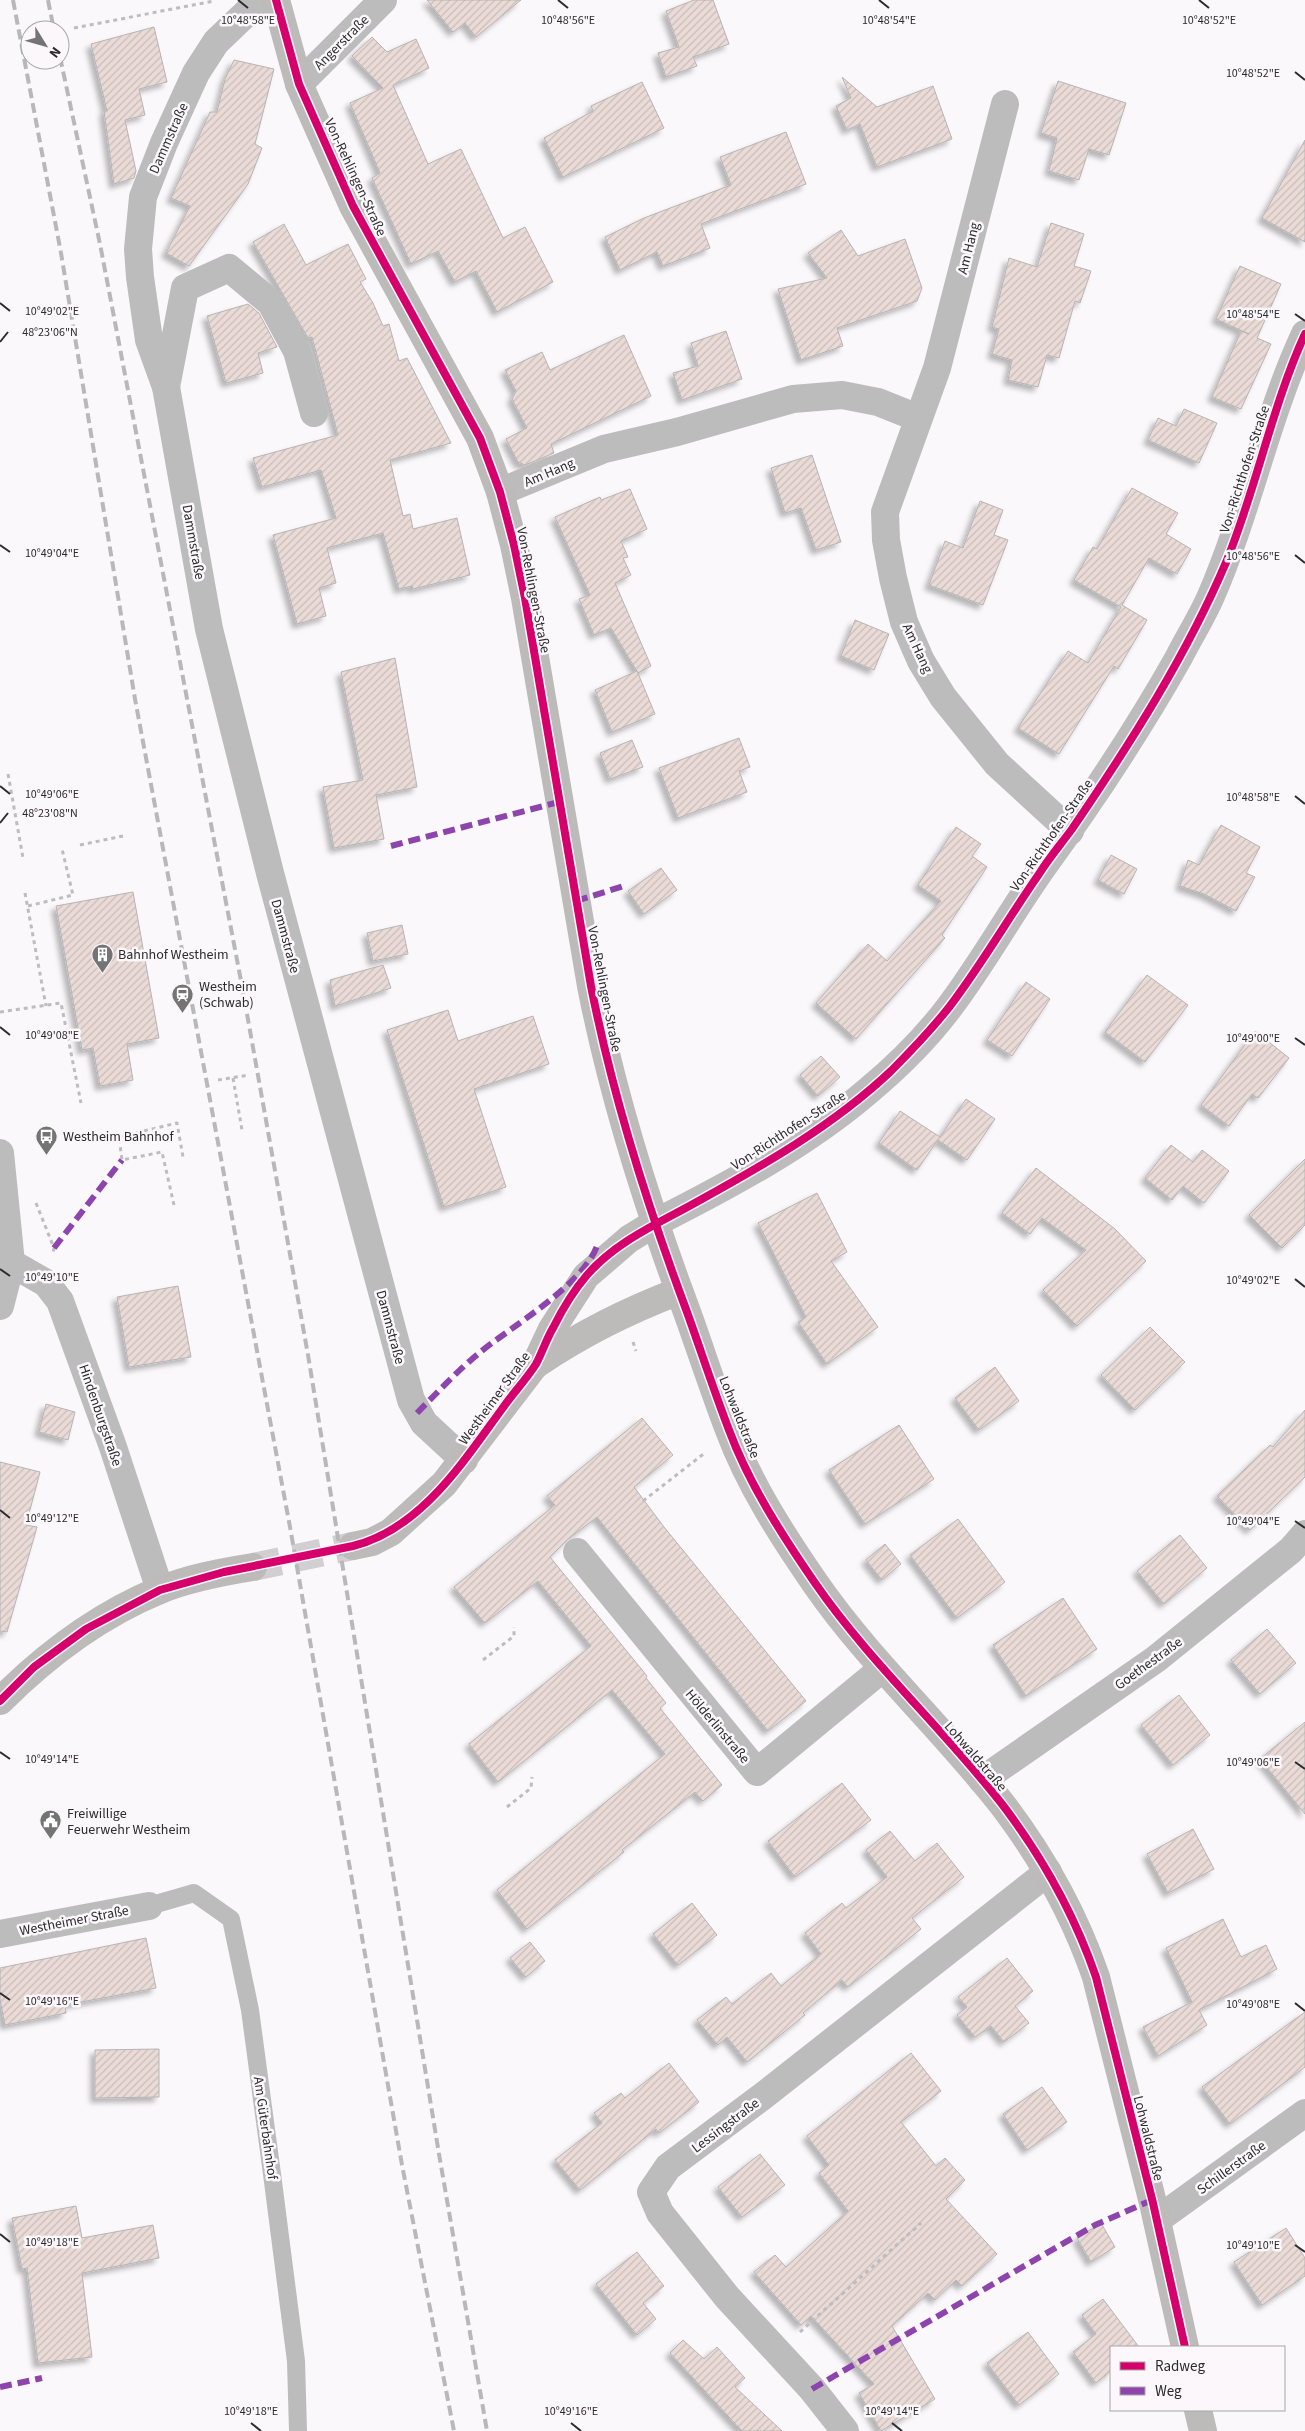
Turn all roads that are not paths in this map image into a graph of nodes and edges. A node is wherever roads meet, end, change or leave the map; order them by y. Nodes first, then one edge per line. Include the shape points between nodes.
1 (260, 0) edge
2 (276, 0) edge
3 (383, 0) edge
4 (299, 84) junction
5 (1005, 104) dead end
6 (1305, 334) edge
7 (166, 387) junction
8 (314, 413) dead end
9 (918, 418) junction
10 (500, 492) junction
11 (1070, 832) junction
12 (0, 1153) edge
13 (655, 1223) junction
14 (11, 1263) junction
15 (679, 1291) junction
16 (0, 1306) edge
17 (535, 1365) junction
18 (464, 1460) junction
19 (353, 1546) tunnel mouth
20 (1300, 1550) edge
21 (577, 1552) dead end
22 (253, 1567) tunnel mouth
23 (160, 1590) junction
24 (882, 1670) junction
25 (0, 1701) edge
26 (982, 1780) junction
27 (1048, 1872) junction
28 (149, 1906) joint
29 (0, 1934) edge
30 (1305, 2113) edge
31 (1156, 2220) junction
32 (1186, 2346) edge
33 (1198, 2411) edge
34 (298, 2431) edge
35 (845, 2431) edge
36 (1203, 2431) edge

1 - 7 street, Dammstraße via 216,42 196,73 143,197 138,249 140,277 149,340
2 - 4 street, Von-Rehlingen-Straße
3 - 4 street, Angerstraße
4 - 10 street, Von-Rehlingen-Straße via 353,206 480,438
5 - 9 street, Am Hang via 937,368
6 - 11 street, Von-Richthofen-Straße via 1290,366 1231,548 1209,601 1147,712
7 - 8 street, Dammstraße via 185,288 229,268 271,303 297,351
7 - 18 street, Dammstraße via 209,629 270,873 411,1400 424,1423
9 - 10 street, Am Hang via 878,402 842,395 794,398 677,432 604,449
9 - 11 street, Am Hang via 885,512 891,569 904,622 921,661 967,728 997,764
10 - 13 street, Von-Rehlingen-Straße via 525,598 590,986 635,1163
11 - 13 street, Von-Richthofen-Straße via 1042,868 950,1006 894,1068 866,1093 793,1145 744,1176
12 - 14 street
13 - 15 street, Lohwaldstraße
13 - 17 street, Westheimer Straße via 629,1239 586,1276 552,1330
14 - 16 street
14 - 23 street, Hindenburgstraße via 46,1283 60,1301
15 - 17 street, Westheimer Straße via 587,1332
15 - 24 street, Lohwaldstraße via 730,1433 788,1543
17 - 18 street, Westheimer Straße
18 - 19 street, Westheimer Straße via 444,1484 391,1532 372,1542
20 - 26 street, Goethestraße via 1156,1658
21 - 24 street, Hölderlinstraße via 757,1772
22 - 23 street via 187,1580
23 - 25 street via 86,1629 34,1667
24 - 26 street, Lohwaldstraße
26 - 27 street, Lohwaldstraße
27 - 31 street, Lohwaldstraße via 1080,1934 1096,1977
27 - 35 street, Lessingstraße via 764,2096 668,2167 651,2192 660,2213 728,2297 812,2389
28 - 29 street, Westheimer Straße
28 - 34 lane, Am Güterbahnhof via 194,1893 230,1918 250,2010 272,2174 296,2361
30 - 31 street, Schillerstraße
31 - 32 street, Lohwaldstraße
33 - 36 street

